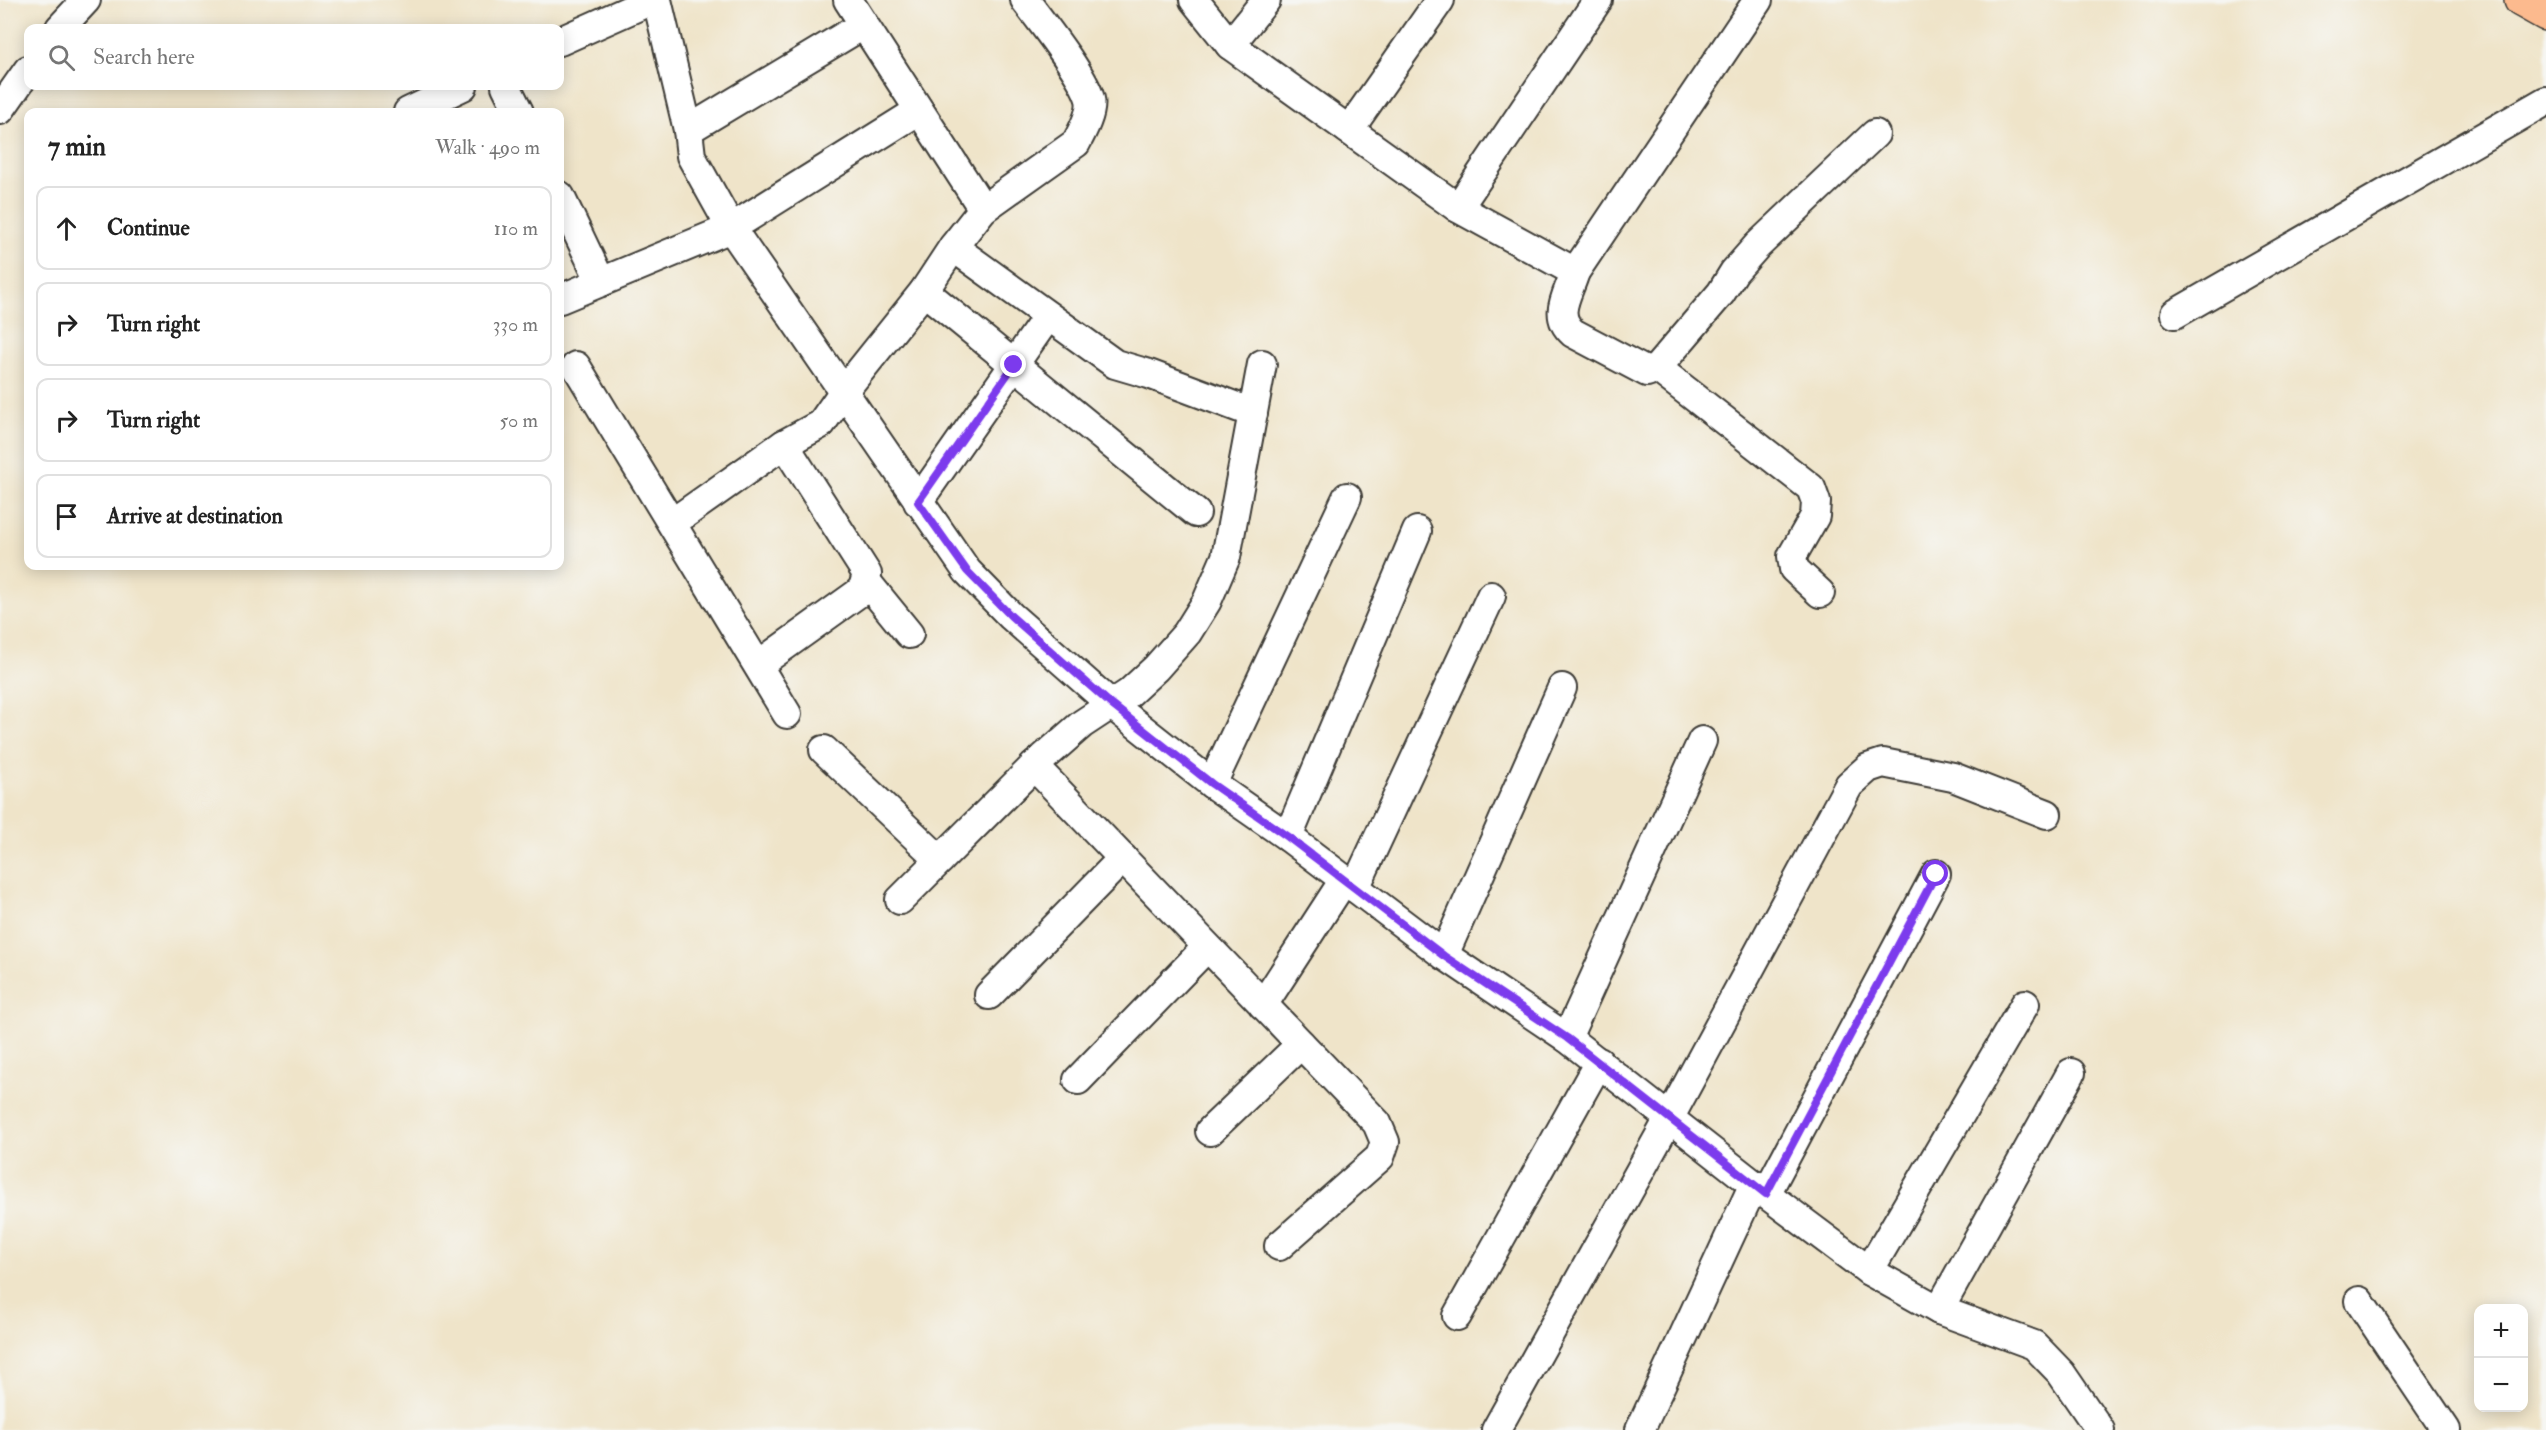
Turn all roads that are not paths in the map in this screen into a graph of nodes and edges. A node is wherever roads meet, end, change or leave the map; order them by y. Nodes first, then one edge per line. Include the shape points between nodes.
1 (86, 0) edge
2 (655, 0) edge
3 (848, 0) edge
4 (1025, 0) edge
5 (1194, 0) edge
6 (1266, 0) edge
7 (1440, 0) edge
8 (1598, 0) edge
9 (1758, 0) edge
10 (2520, 0) edge
11 (2546, 14) edge
12 (64, 24) edge
13 (863, 25) junction
14 (564, 39) edge
15 (1230, 45) junction
16 (24, 76) edge
17 (455, 90) edge
18 (508, 90) edge
19 (2546, 101) edge
20 (416, 108) edge
21 (517, 108) edge
22 (0, 110) edge
23 (918, 111) junction
24 (688, 130) junction
25 (1349, 130) junction
26 (1875, 134) dead end
27 (564, 204) edge
28 (1458, 208) junction
29 (982, 209) junction
30 (731, 228) junction
31 (953, 247) junction
32 (1575, 272) junction
33 (601, 282) junction
34 (924, 291) junction
35 (564, 297) edge
36 (2175, 314) dead end
37 (1048, 316) junction
38 (1262, 364) dead end
39 (1014, 365) junction
40 (576, 366) dead end
41 (1657, 368) junction
42 (844, 390) junction
43 (1253, 413) junction
44 (784, 444) junction
45 (1347, 497) dead end
46 (918, 502) junction
47 (1196, 513) dead end
48 (672, 523) junction
49 (1417, 531) dead end
50 (866, 581) junction
51 (1820, 593) dead end
52 (1491, 596) dead end
53 (909, 634) dead end
54 (758, 664) junction
55 (1562, 688) dead end
56 (1112, 705) junction
57 (787, 714) dead end
58 (1702, 741) dead end
59 (824, 750) dead end
60 (1034, 766) junction
61 (1212, 784) junction
62 (2047, 814) dead end
63 (1288, 837) junction
64 (1123, 858) junction
65 (940, 860) junction
66 (1936, 874) dead end
67 (1350, 884) junction
68 (900, 900) dead end
69 (1208, 947) junction
70 (1444, 956) junction
71 (989, 995) dead end
72 (2025, 1004) dead end
73 (1263, 1005) junction
74 (1567, 1038) junction
75 (1301, 1044) junction
76 (1599, 1062) junction
77 (2071, 1073) dead end
78 (1078, 1080) dead end
79 (1670, 1117) junction
80 (1210, 1131) dead end
81 (1760, 1189) junction
82 (1279, 1246) dead end
83 (1869, 1271) junction
84 (2359, 1301) dead end
85 (1938, 1310) junction
86 (1457, 1316) dead end
87 (1496, 1430) edge
88 (1640, 1430) edge
89 (2100, 1430) edge
90 (2446, 1430) edge

1 - 12 street
2 - 14 street
2 - 24 street
3 - 13 street
4 - 29 street via 1090,100 1076,143
5 - 15 street
6 - 15 street
7 - 25 street
8 - 28 street
9 - 32 street
10 - 11 main road
13 - 23 street
13 - 24 street
15 - 25 street
16 - 22 street
17 - 20 street
18 - 21 street
19 - 36 street
23 - 29 street
23 - 30 street
24 - 30 street via 692,156
25 - 28 street
26 - 41 street via 1757,246
27 - 33 street
28 - 32 street
29 - 31 street
30 - 33 street
30 - 42 street
31 - 34 street
31 - 37 street
32 - 41 street via 1561,313 1564,325 1647,372
33 - 35 street
34 - 39 street
34 - 42 street
37 - 39 street
37 - 43 street via 1115,364
38 - 43 street
39 - 46 street
39 - 47 street
40 - 48 street
41 - 51 street via 1811,488 1815,516 1792,556 1794,569
42 - 44 street via 821,424
42 - 46 street
43 - 56 street via 1226,557 1207,601 1187,633 1156,668
44 - 48 street
44 - 50 street via 865,568
45 - 61 street
46 - 56 street via 967,571 1011,616
48 - 54 street
49 - 63 street
50 - 53 street
50 - 54 street via 856,594
52 - 67 street
54 - 57 street
55 - 70 street
56 - 60 street via 1082,724
56 - 61 street
58 - 74 street
59 - 65 street
60 - 64 street
60 - 65 street
61 - 63 street
62 - 79 street via 1953,777 1883,762 1868,768 1849,785
63 - 67 street
64 - 69 street
64 - 71 street
65 - 68 street
66 - 81 street
67 - 70 street
67 - 73 street
69 - 73 street
69 - 78 street
70 - 74 street
72 - 83 street
73 - 75 street
74 - 76 street
75 - 80 street
75 - 82 street via 1377,1123 1384,1142 1380,1157
76 - 79 street
76 - 86 street
77 - 85 street
79 - 81 street
79 - 87 street
81 - 83 street
81 - 88 street
83 - 85 street
84 - 90 street
85 - 89 street via 2034,1345 2061,1373

